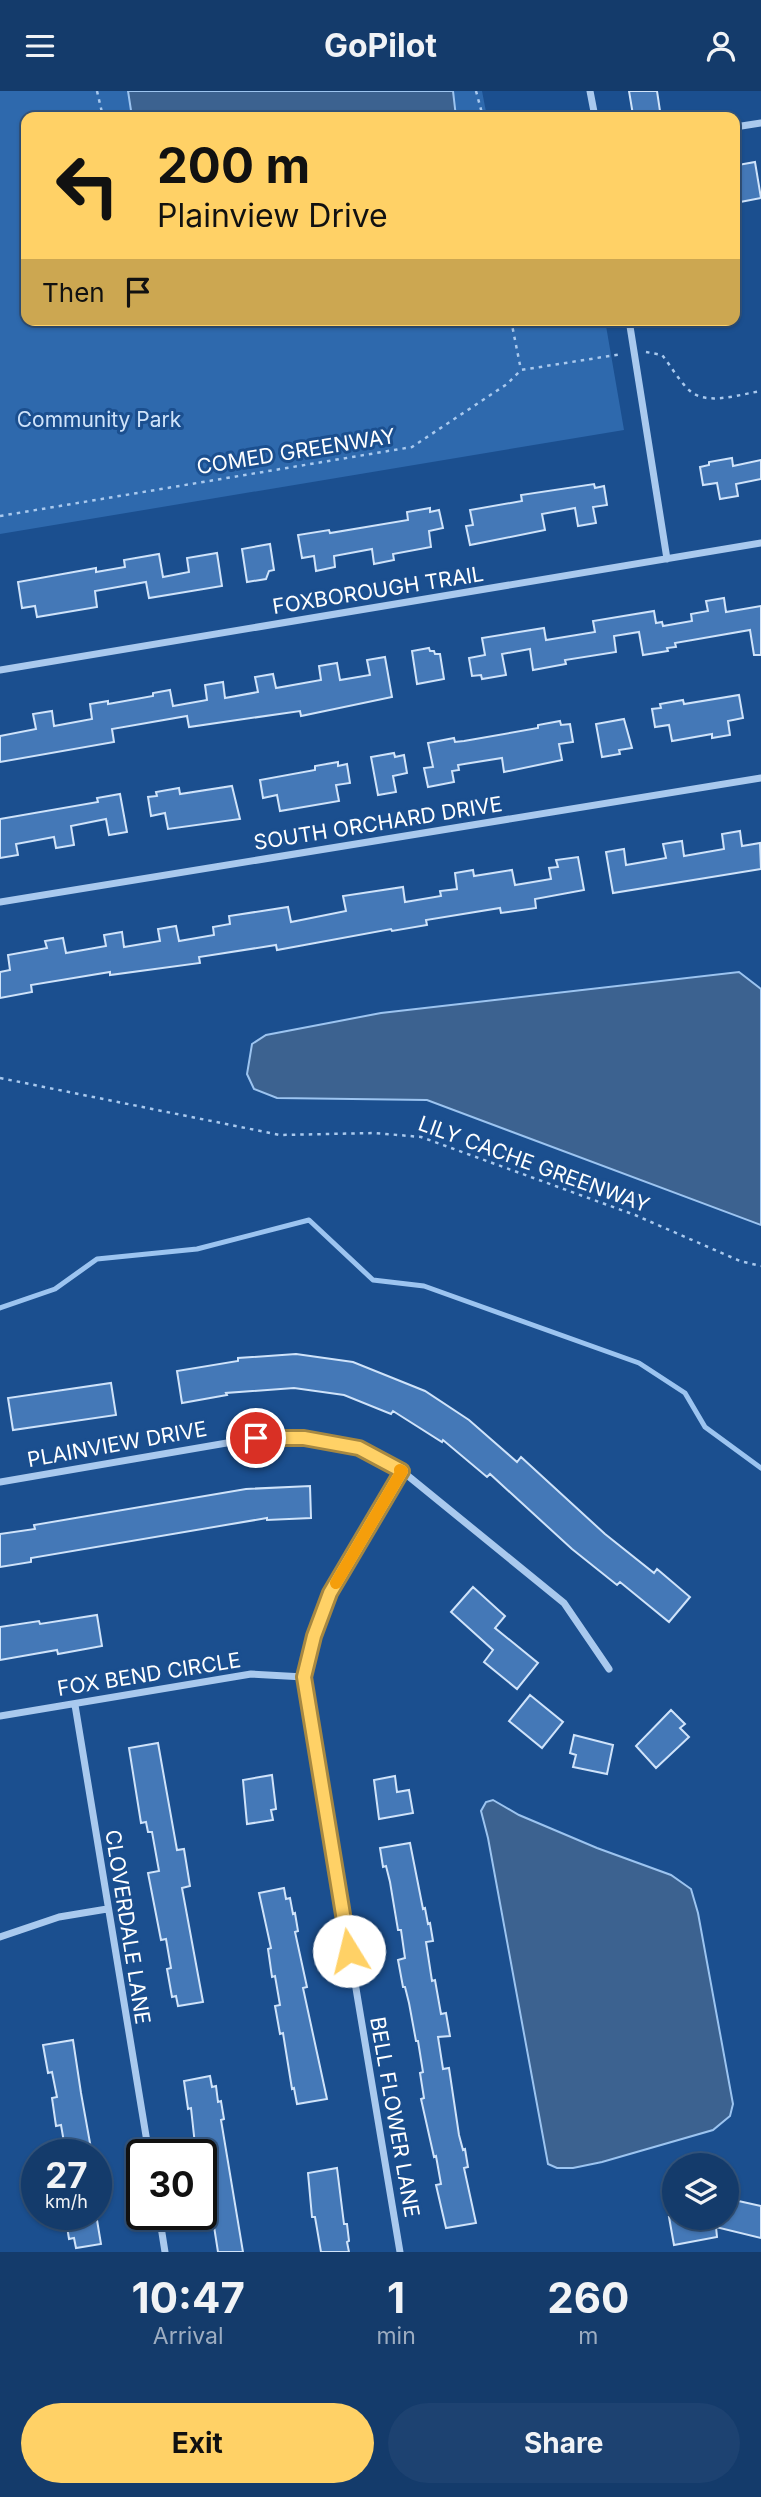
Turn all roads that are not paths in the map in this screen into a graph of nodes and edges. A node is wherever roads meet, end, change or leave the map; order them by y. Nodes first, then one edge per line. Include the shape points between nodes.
1 (590, 91) edge
2 (594, 112) edge
3 (761, 123) edge
4 (740, 126) edge
5 (630, 326) edge
6 (761, 543) edge
7 (667, 559) junction
8 (0, 670) edge
9 (761, 778) edge
10 (0, 902) edge
11 (402, 1471) junction
12 (0, 1482) edge
13 (609, 1669) dead end
14 (304, 1677) junction
15 (75, 1705) junction
16 (0, 1716) edge
17 (107, 1909) junction
18 (0, 1937) edge
19 (146, 2139) edge
20 (162, 2230) edge
21 (165, 2252) edge
22 (400, 2252) edge

1 - 2 street
3 - 4 street
5 - 7 street
6 - 7 street, FOXBOROUGH TRAIL
7 - 8 street, FOXBOROUGH TRAIL
9 - 10 street, SOUTH ORCHARD DRIVE
11 - 12 street, PLAINVIEW DRIVE via 359,1448 304,1438 256,1438
11 - 13 street, PLAINVIEW DRIVE via 564,1603
11 - 14 street, BELL FLOWER LANE via 330,1593
14 - 15 street, FOX BEND CIRCLE via 251,1674
14 - 22 street, BELL FLOWER LANE
15 - 16 street, FOX BEND CIRCLE
15 - 17 street, CLOVERDALE LANE
17 - 18 street via 59,1917
17 - 19 street, CLOVERDALE LANE
20 - 21 street

